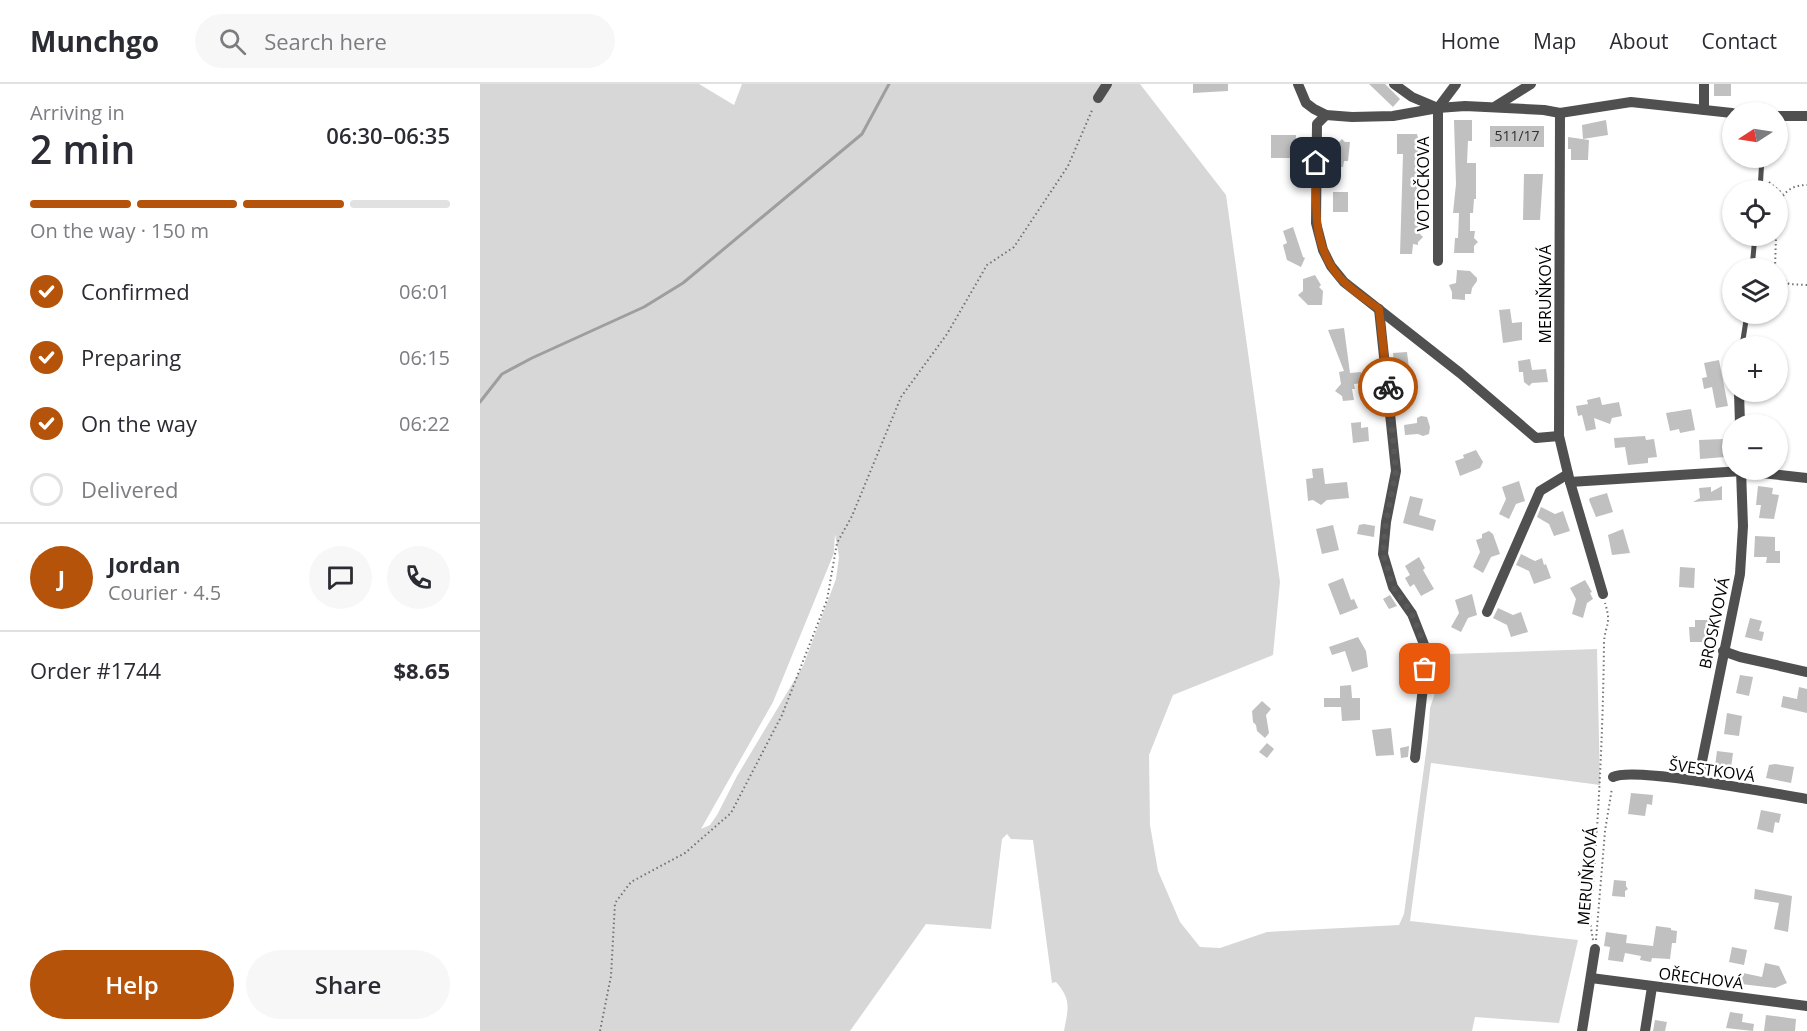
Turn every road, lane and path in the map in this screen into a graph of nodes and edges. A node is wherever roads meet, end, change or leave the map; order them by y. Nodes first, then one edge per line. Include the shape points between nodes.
1 (1107, 84) edge
2 (1298, 84) edge
3 (1394, 84) edge
4 (1456, 84) edge
5 (1531, 84) edge
6 (1704, 84) edge
7 (1098, 98) joint
8 (1495, 107) junction
9 (1438, 108) junction
10 (1704, 110) junction
11 (1722, 112) edge
12 (1560, 113) junction
13 (1326, 115) junction
14 (1788, 116) edge
15 (1807, 116) edge
16 (1761, 168) edge
17 (1761, 175) junction
18 (1761, 180) edge
19 (1767, 180) edge
20 (1807, 185) edge
21 (1788, 191) edge
22 (1438, 261) dead end
23 (1788, 283) edge
24 (1807, 285) edge
25 (1379, 309) junction
26 (1559, 435) junction
27 (1722, 471) edge
28 (1788, 476) edge
29 (1569, 478) junction
30 (1807, 478) edge
31 (1742, 480) edge
32 (1603, 594) joint
33 (1487, 612) dead end
34 (1723, 651) junction
35 (1807, 672) edge
36 (1415, 758) dead end
37 (1613, 777) joint
38 (1698, 782) junction
39 (1807, 799) edge
40 (1595, 949) junction
41 (1592, 978) junction
42 (1652, 987) junction
43 (1807, 1006) edge
44 (600, 1031) edge
45 (1582, 1031) edge
46 (1645, 1031) edge

1 - 7 street
2 - 13 street via 1306,103
3 - 9 street via 1412,98
4 - 9 street
5 - 8 street
6 - 10 street
7 - 44 path via 1068,165 1014,248 987,265 947,334 901,397 837,543 827,600 782,715 731,813 685,853 632,882 615,903 611,976
8 - 9 street
8 - 12 street
9 - 13 street via 1394,116
9 - 22 street, VOTOČKOVA
10 - 11 street
10 - 12 street via 1631,102
12 - 26 street, MERUŇKOVÁ
13 - 25 street via 1317,124 1318,238 1331,266 1344,282
14 - 15 street
16 - 17 lane
17 - 18 lane
17 - 19 path
20 - 21 path
23 - 24 path
25 - 26 street via 1536,438
25 - 36 street via 1396,471 1383,554 1393,587 1412,614 1427,652
26 - 29 street, MERUŇKOVÁ
27 - 29 street
28 - 30 street
29 - 32 street, MERUŇKOVÁ
29 - 33 street via 1540,491
31 - 34 street, BROSKVOVÁ via 1740,574
32 - 40 path via 1610,618 1604,640 1602,750 1590,922
34 - 35 street
34 - 38 street, BROSKVOVÁ
37 - 38 street, ŠVESTKOVÁ via 1626,774
37 - 40 path, MERUŇKOVÁ
38 - 39 street, ŠVESTKOVÁ
40 - 41 street, MERUŇKOVÁ
41 - 42 street, OŘECHOVÁ
41 - 45 street, MERUŇKOVÁ
42 - 43 street, OŘECHOVÁ
42 - 46 street

